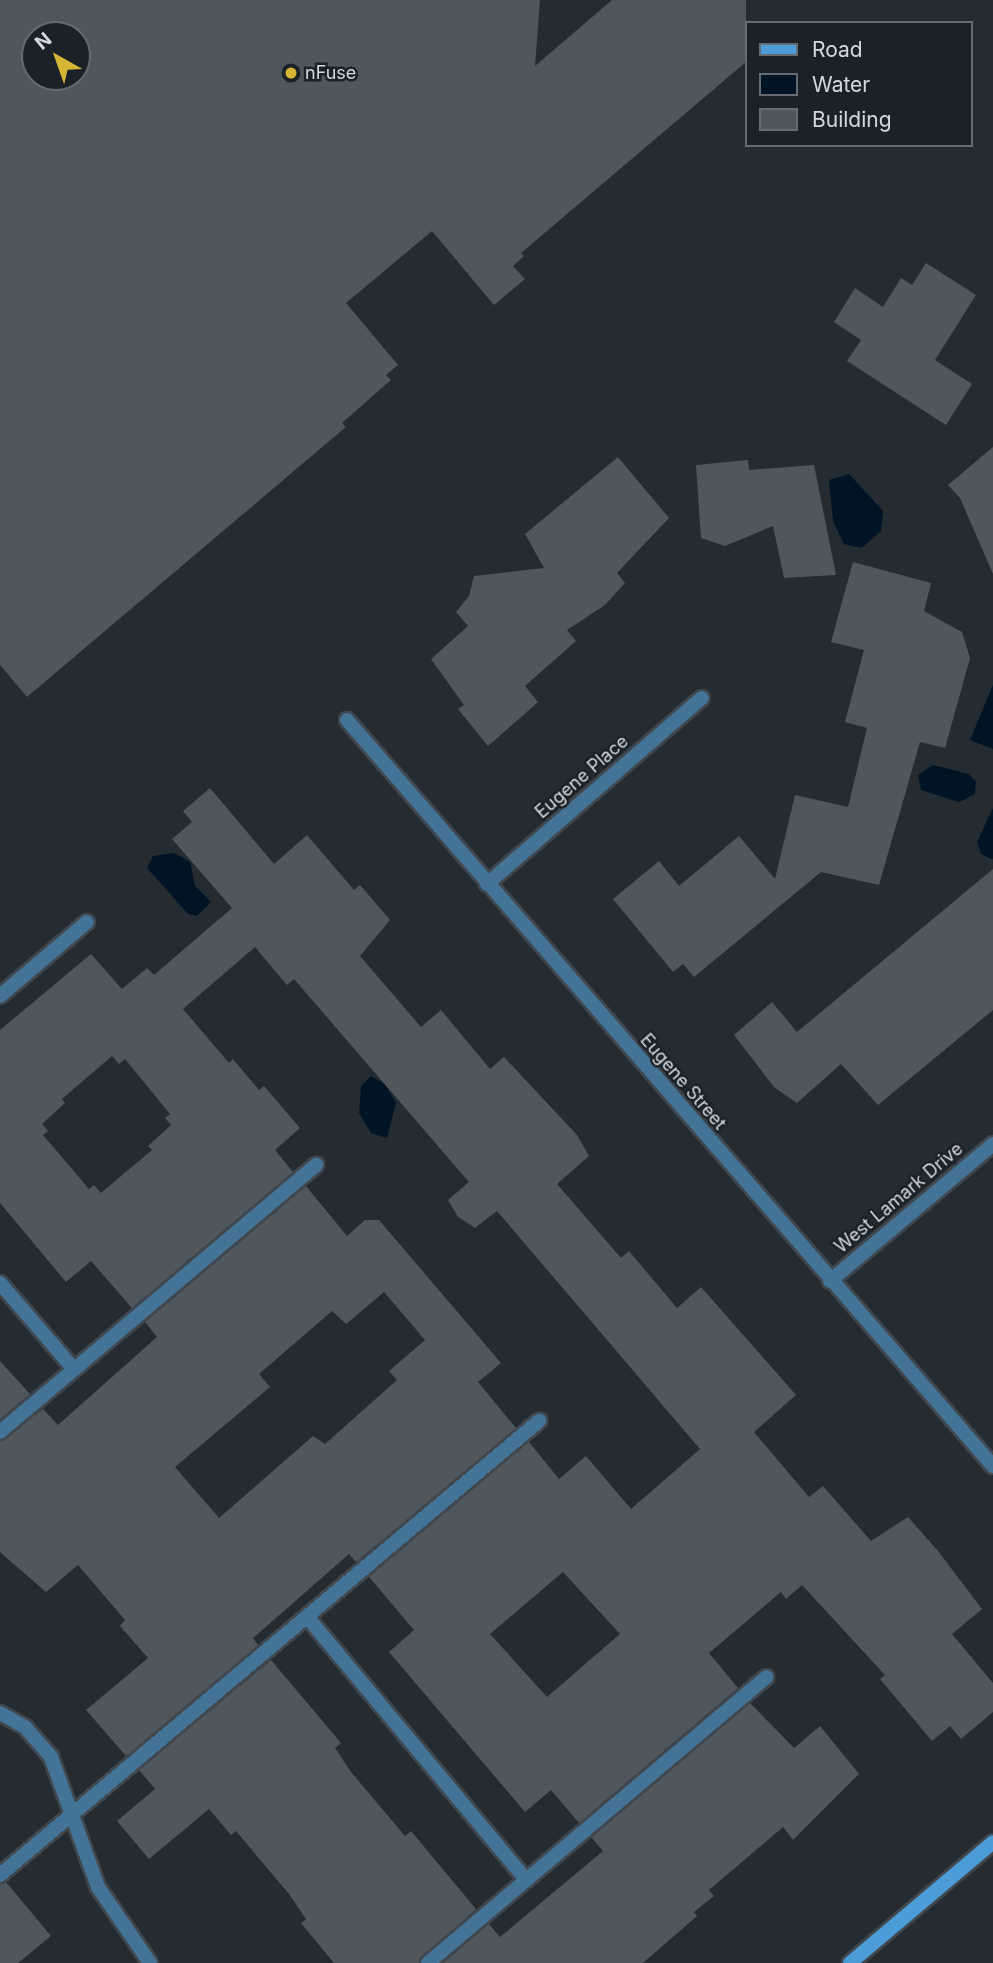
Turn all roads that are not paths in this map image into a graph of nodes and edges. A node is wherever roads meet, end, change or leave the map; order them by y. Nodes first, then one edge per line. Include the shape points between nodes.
1 (702, 698) dead end
2 (347, 720) dead end
3 (487, 884) junction
4 (87, 922) dead end
5 (0, 996) edge
6 (993, 1144) edge
7 (316, 1165) dead end
8 (830, 1281) junction
9 (0, 1283) edge
10 (72, 1367) junction
11 (539, 1420) dead end
12 (0, 1432) edge
13 (993, 1466) edge
14 (308, 1618) junction
15 (766, 1677) dead end
16 (0, 1713) edge
17 (72, 1814) junction
18 (993, 1842) edge
19 (0, 1875) edge
20 (526, 1880) junction
21 (150, 1963) edge
22 (428, 1963) edge
23 (850, 1963) edge

1 - 3 street, Eugene Place
2 - 3 street, Eugene Street
3 - 8 street, Eugene Street
4 - 5 street
6 - 8 street, West Lamark Drive
7 - 10 street via 150,1308
8 - 13 street, Eugene Street
9 - 10 street
10 - 12 street
11 - 14 street
14 - 17 street
14 - 20 street
15 - 20 street
16 - 17 street via 40,1741
17 - 19 street
17 - 21 street via 104,1898
18 - 23 main road
20 - 22 street

